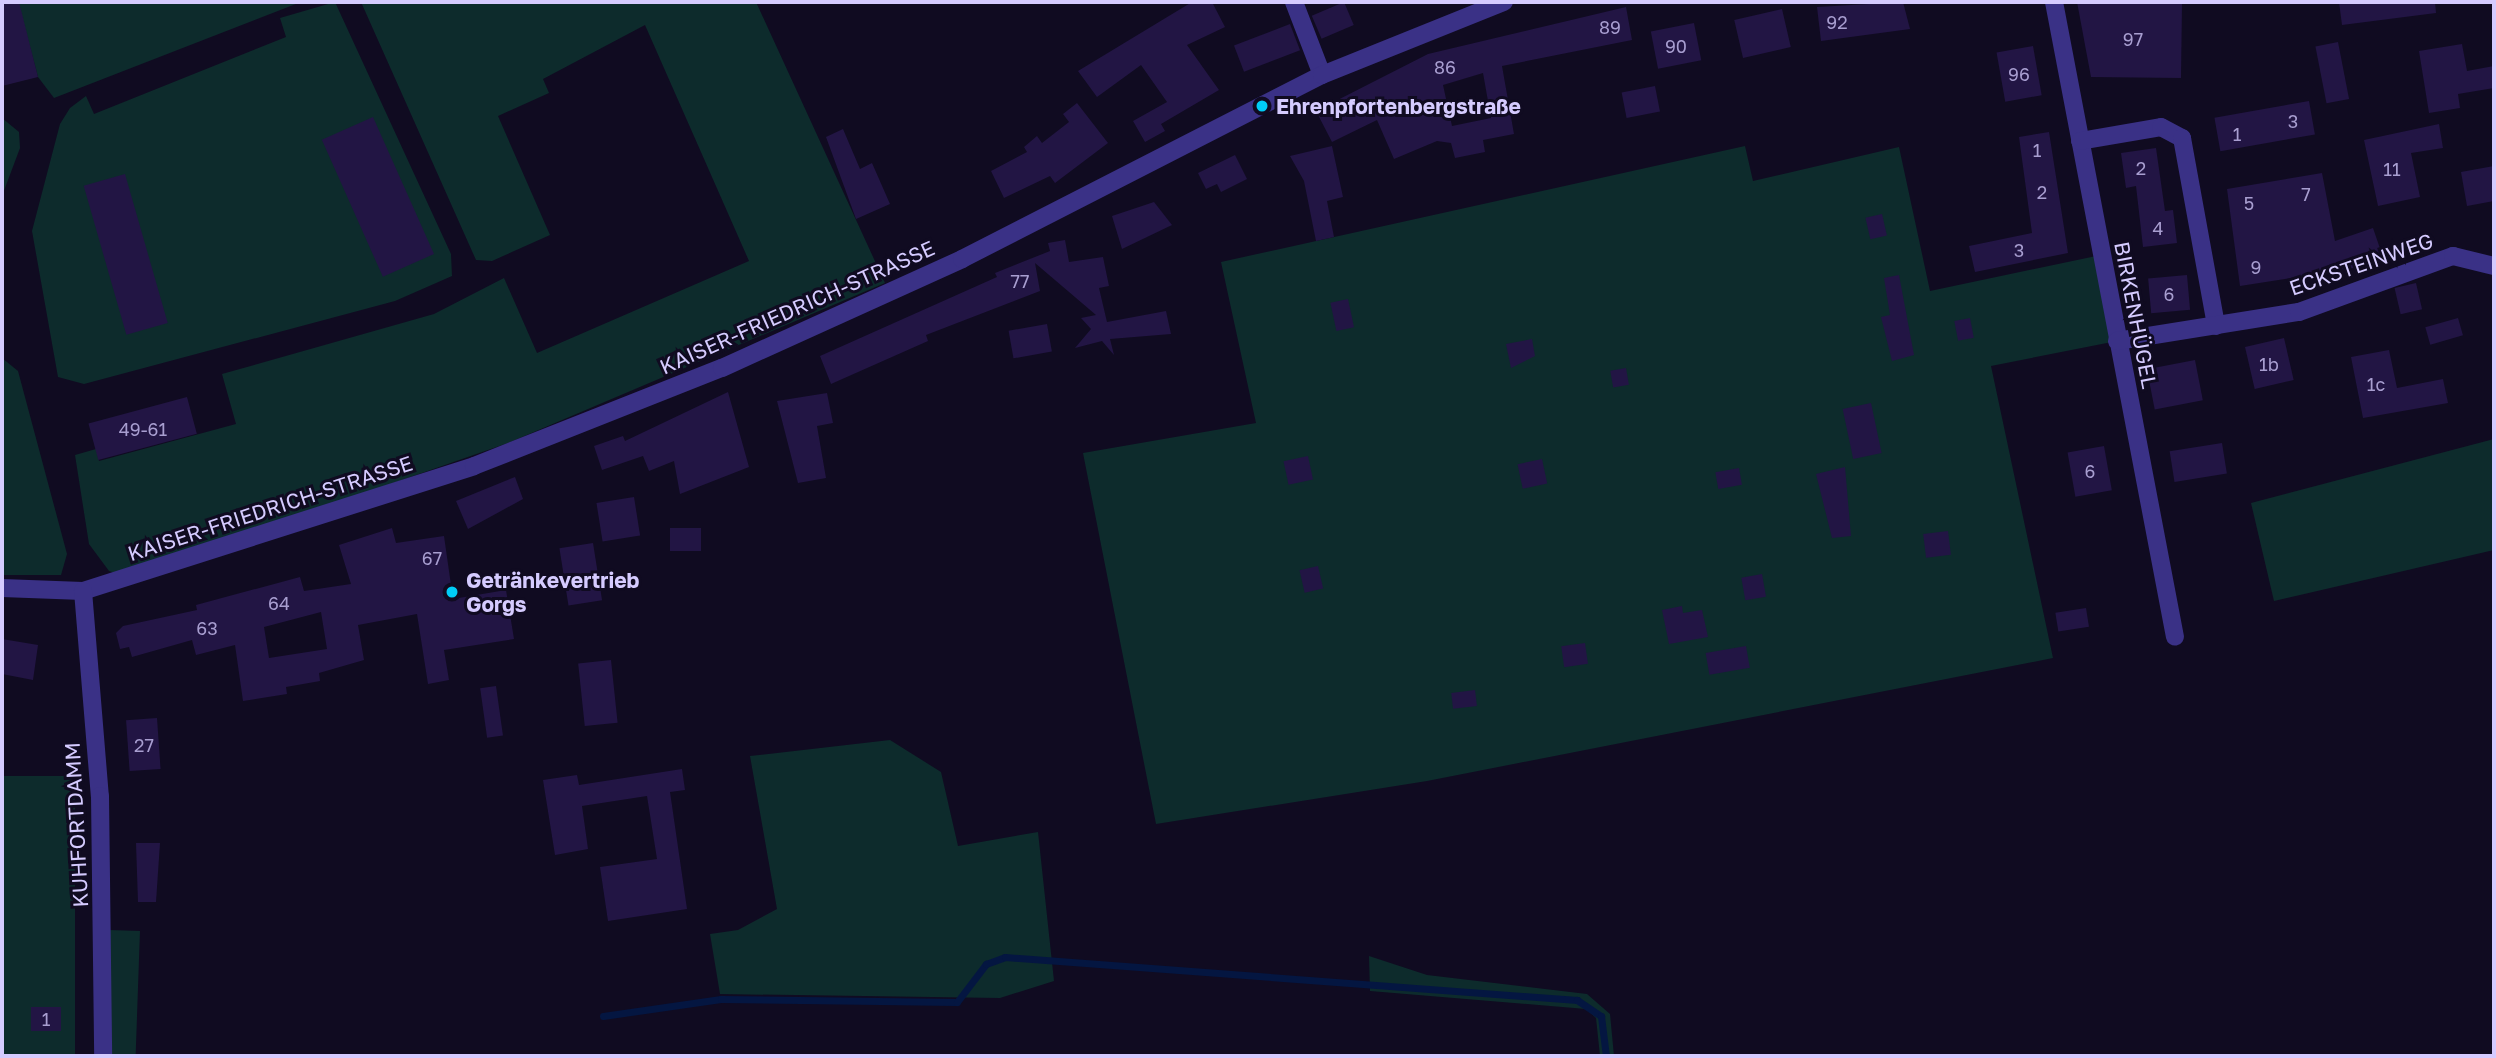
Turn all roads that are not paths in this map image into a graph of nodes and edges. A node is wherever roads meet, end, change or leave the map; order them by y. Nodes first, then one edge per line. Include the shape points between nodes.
1 (1294, 2) edge
2 (1504, 2) edge
3 (2054, 2) edge
4 (1322, 75) junction
5 (2080, 141) junction
6 (2494, 266) edge
7 (2216, 326) junction
8 (2117, 341) junction
9 (2, 589) edge
10 (83, 591) junction
11 (2175, 637) dead end
12 (103, 1056) edge

1 - 4 street
2 - 4 street, KAISER-FRIEDRICH-STRASSE via 1446,20
3 - 5 street, BIRKENHÜGEL
4 - 10 street, KAISER-FRIEDRICH-STRASSE via 962,259 722,368 474,466
5 - 7 street via 2161,127 2182,138
5 - 8 street, BIRKENHÜGEL
6 - 7 street, ECKSTEINWEG via 2453,256 2299,312
7 - 8 street, ECKSTEINWEG
8 - 11 street, BIRKENHÜGEL
9 - 10 street, KAISER-FRIEDRICH-STRASSE
10 - 12 street, KUHFORTDAMM via 100,796

